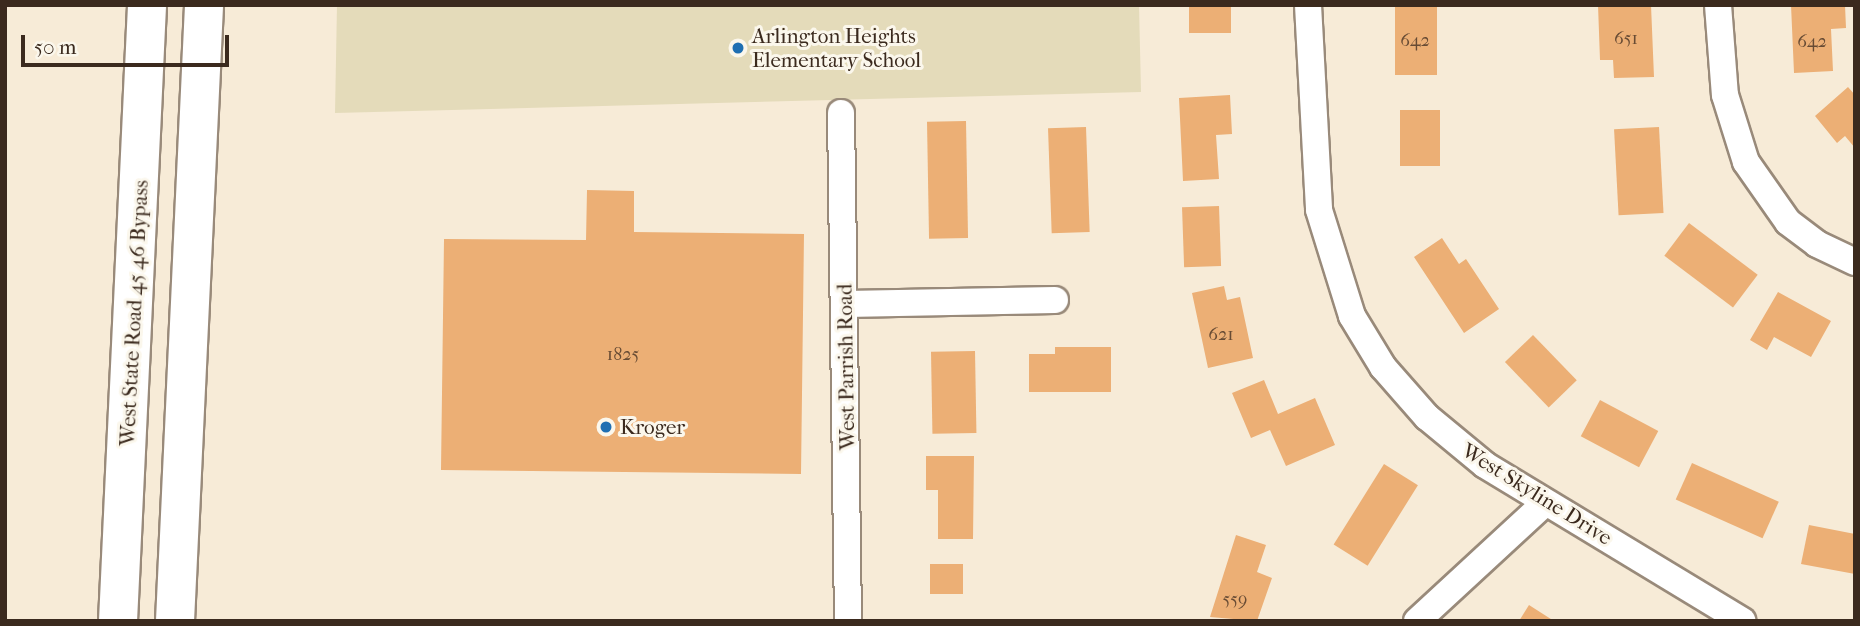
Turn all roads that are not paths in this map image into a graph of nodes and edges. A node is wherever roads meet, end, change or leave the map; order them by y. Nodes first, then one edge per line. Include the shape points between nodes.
1 (147, 5) edge
2 (204, 5) edge
3 (1308, 5) edge
4 (1718, 5) edge
5 (841, 113) dead end
6 (1855, 262) edge
7 (1055, 300) dead end
8 (846, 304) junction
9 (1545, 503) junction
10 (118, 621) edge
11 (175, 621) edge
12 (848, 621) edge
13 (1417, 621) edge
14 (1743, 621) edge

1 - 10 highway, West State Road 45 46 Bypass
2 - 11 highway
3 - 9 street, West Skyline Drive via 1319,210 1352,316 1384,368 1427,417 1485,465
4 - 6 street via 1725,95 1746,162 1788,222 1817,244
5 - 8 street, West Parrish Road
7 - 8 street
8 - 12 street, West Parrish Road
9 - 13 street
9 - 14 street, West Skyline Drive

